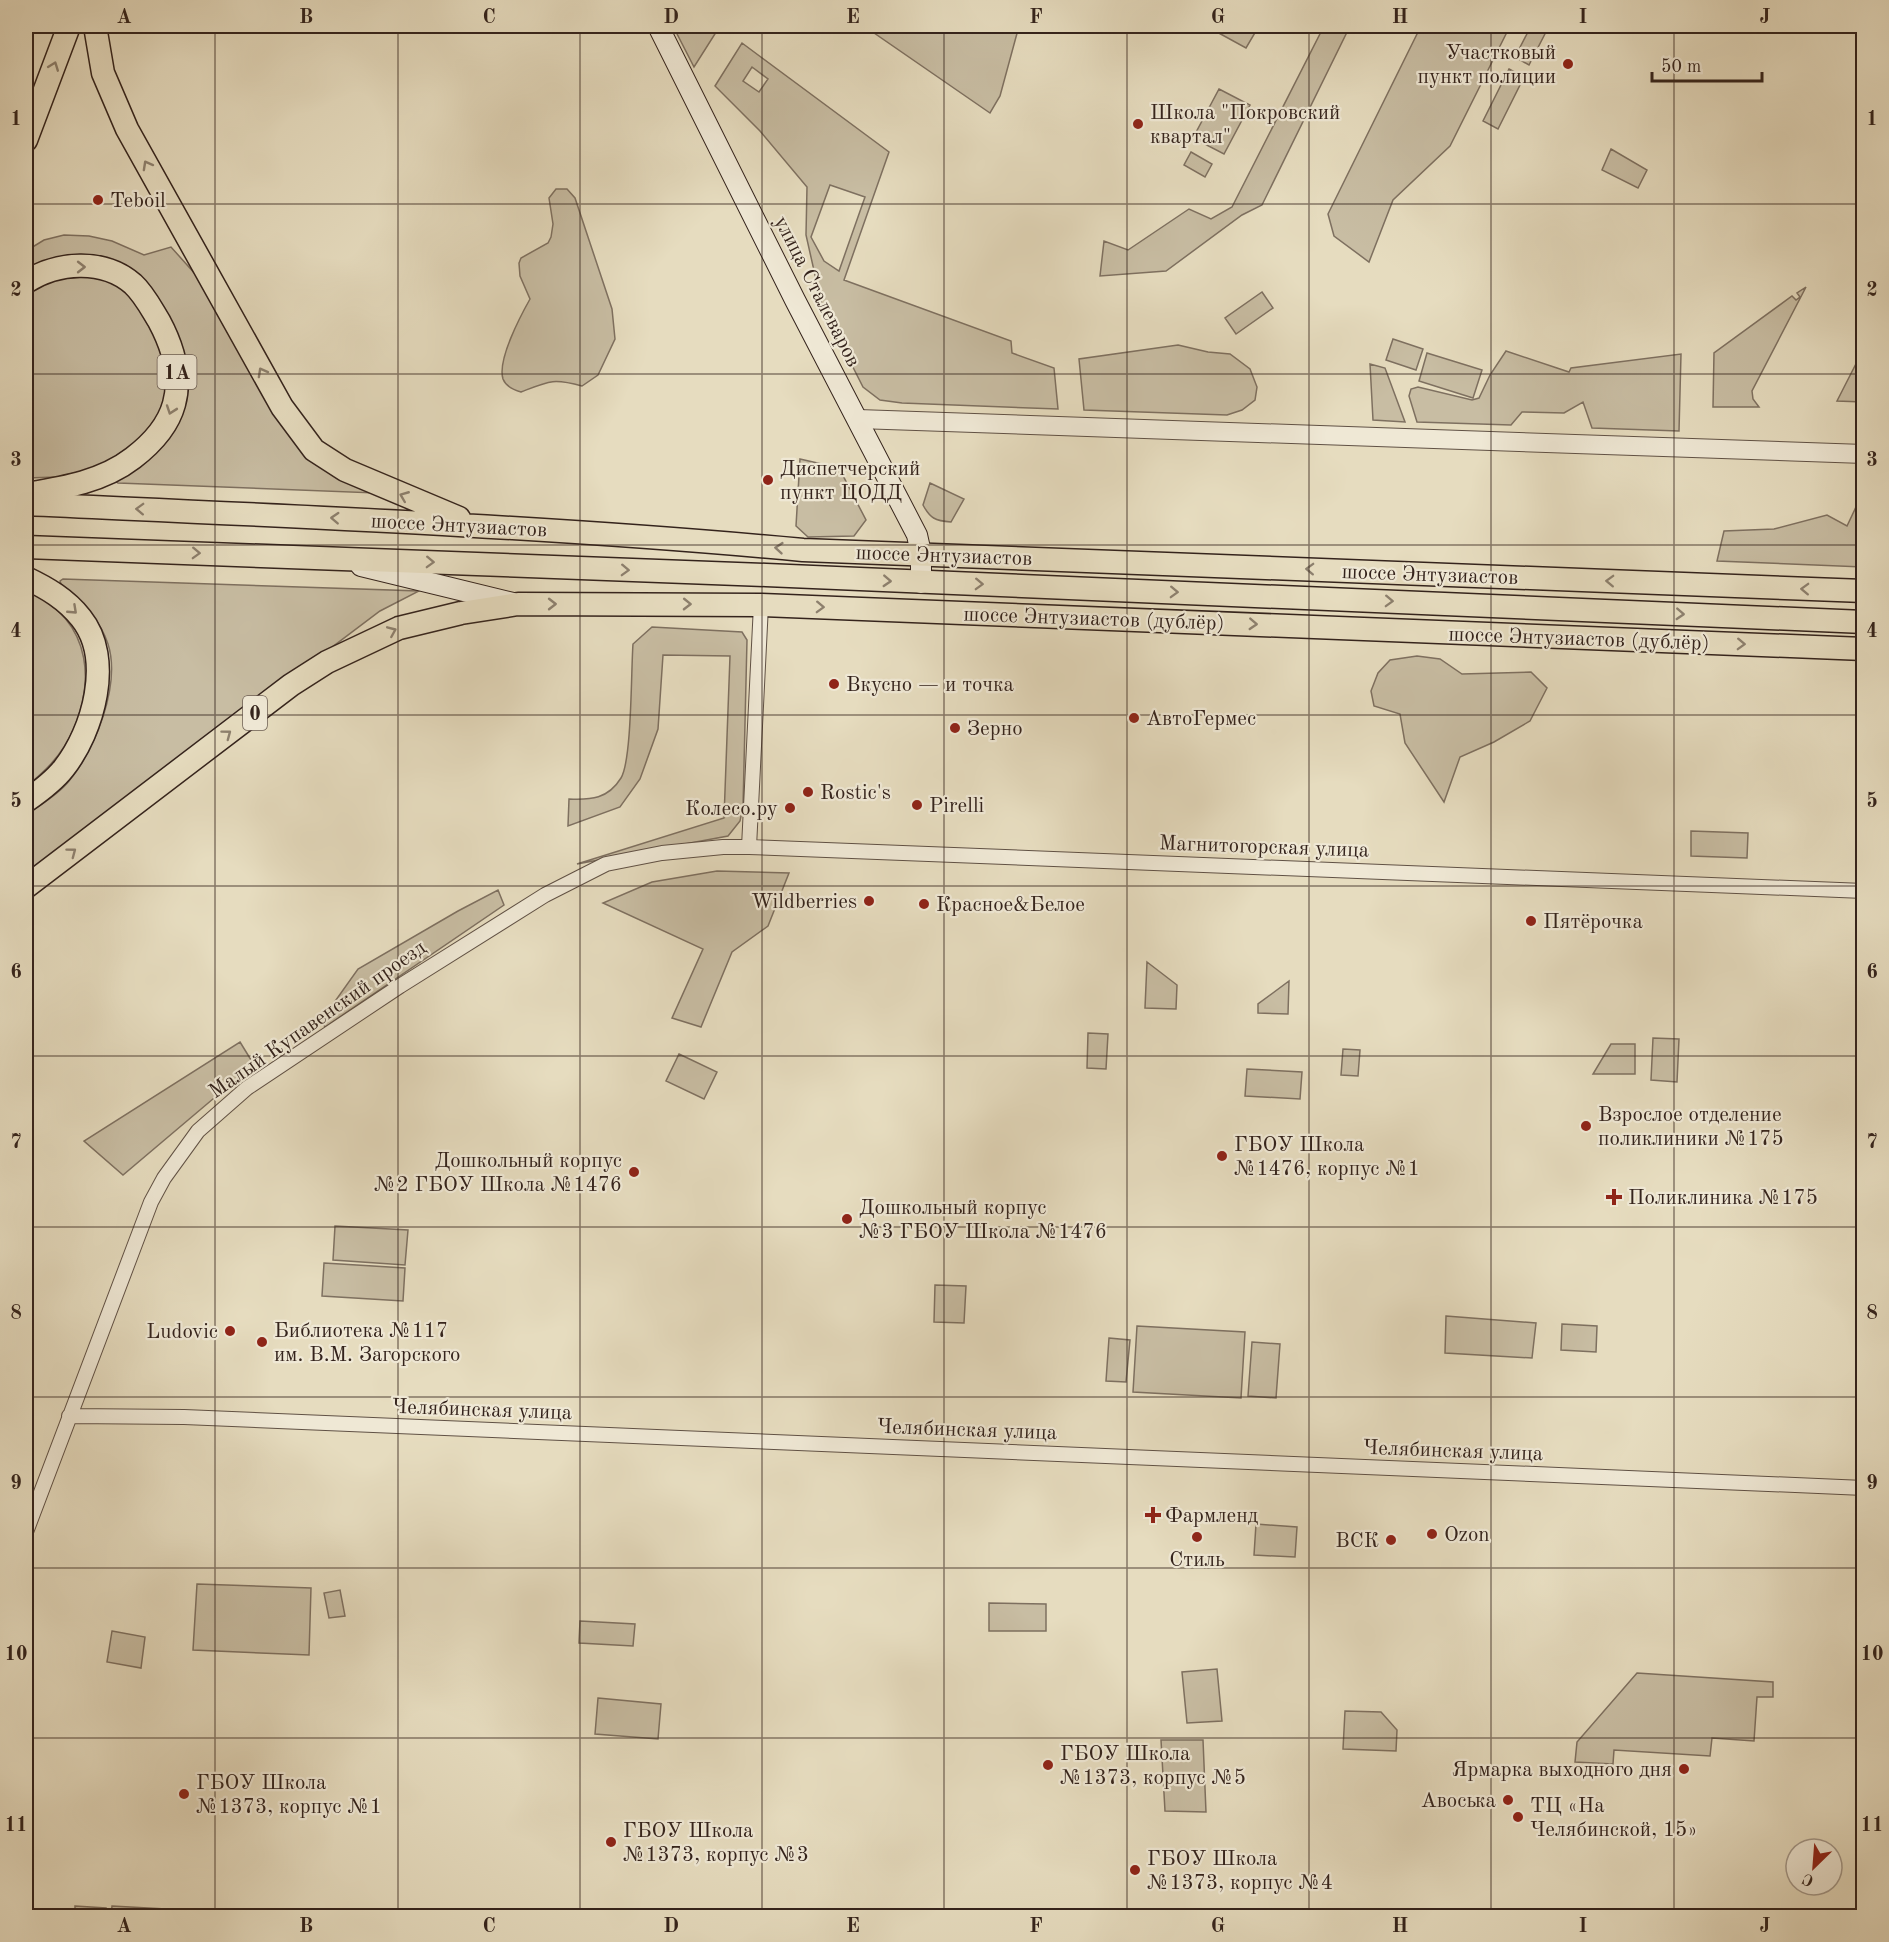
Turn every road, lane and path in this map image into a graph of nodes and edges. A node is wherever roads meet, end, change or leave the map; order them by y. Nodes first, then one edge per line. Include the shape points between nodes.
1 (69, 26) edge
2 (95, 26) edge
3 (658, 26) edge
4 (26, 141) edge
5 (26, 282) edge
6 (858, 419) junction
7 (1863, 454) edge
8 (26, 494) edge
9 (26, 504) edge
10 (478, 525) junction
11 (26, 547) edge
12 (921, 553) junction
13 (329, 558) junction
14 (26, 578) edge
15 (921, 583) junction
16 (1863, 591) edge
17 (518, 604) junction
18 (761, 605) junction
19 (1863, 622) edge
20 (1863, 649) edge
21 (26, 801) edge
22 (749, 847) junction
23 (662, 853) joint
24 (26, 887) edge
25 (1863, 891) edge
26 (69, 1416) junction
27 (1863, 1488) edge
28 (26, 1532) edge

4 -> 1 main road
10 -> 2 main road via 345,470 314,450 282,407 127,129 103,73
3 - 6 main road, улица Сталеваров
5 -> 8 main road, 1A via 52,269 74,266 117,274 133,284 165,333 176,360 178,380 167,422 132,459 88,481
6 - 7 street
6 - 12 main road, улица Сталеваров via 917,535
10 -> 9 main road, шоссе Энтузиастов
12 -> 10 main road, шоссе Энтузиастов via 803,550
11 -> 13 main road, шоссе Энтузиастов
12 - 15 main road, улица Сталеваров
16 -> 12 main road, шоссе Энтузиастов
13 -> 15 main road, шоссе Энтузиастов
13 - 17 main road, шоссе Энтузиастов (дублёр)
14 -> 21 main road via 52,590 82,619 96,647 98,683 93,710 79,743 63,769
15 -> 19 main road, шоссе Энтузиастов
17 -> 18 main road, шоссе Энтузиастов (дублёр)
24 -> 17 main road, 0 via 327,662 399,627
18 -> 20 main road, шоссе Энтузиастов (дублёр)
18 - 22 street
22 - 23 street, Магнитогорская улица
22 - 25 street, Магнитогорская улица
23 - 26 street, Малый Купавенский проезд via 606,864 545,895 323,1036 247,1088 198,1131 151,1202
26 - 27 street, Челябинская улица via 184,1417
26 - 28 street, Малый Купавенский проезд

